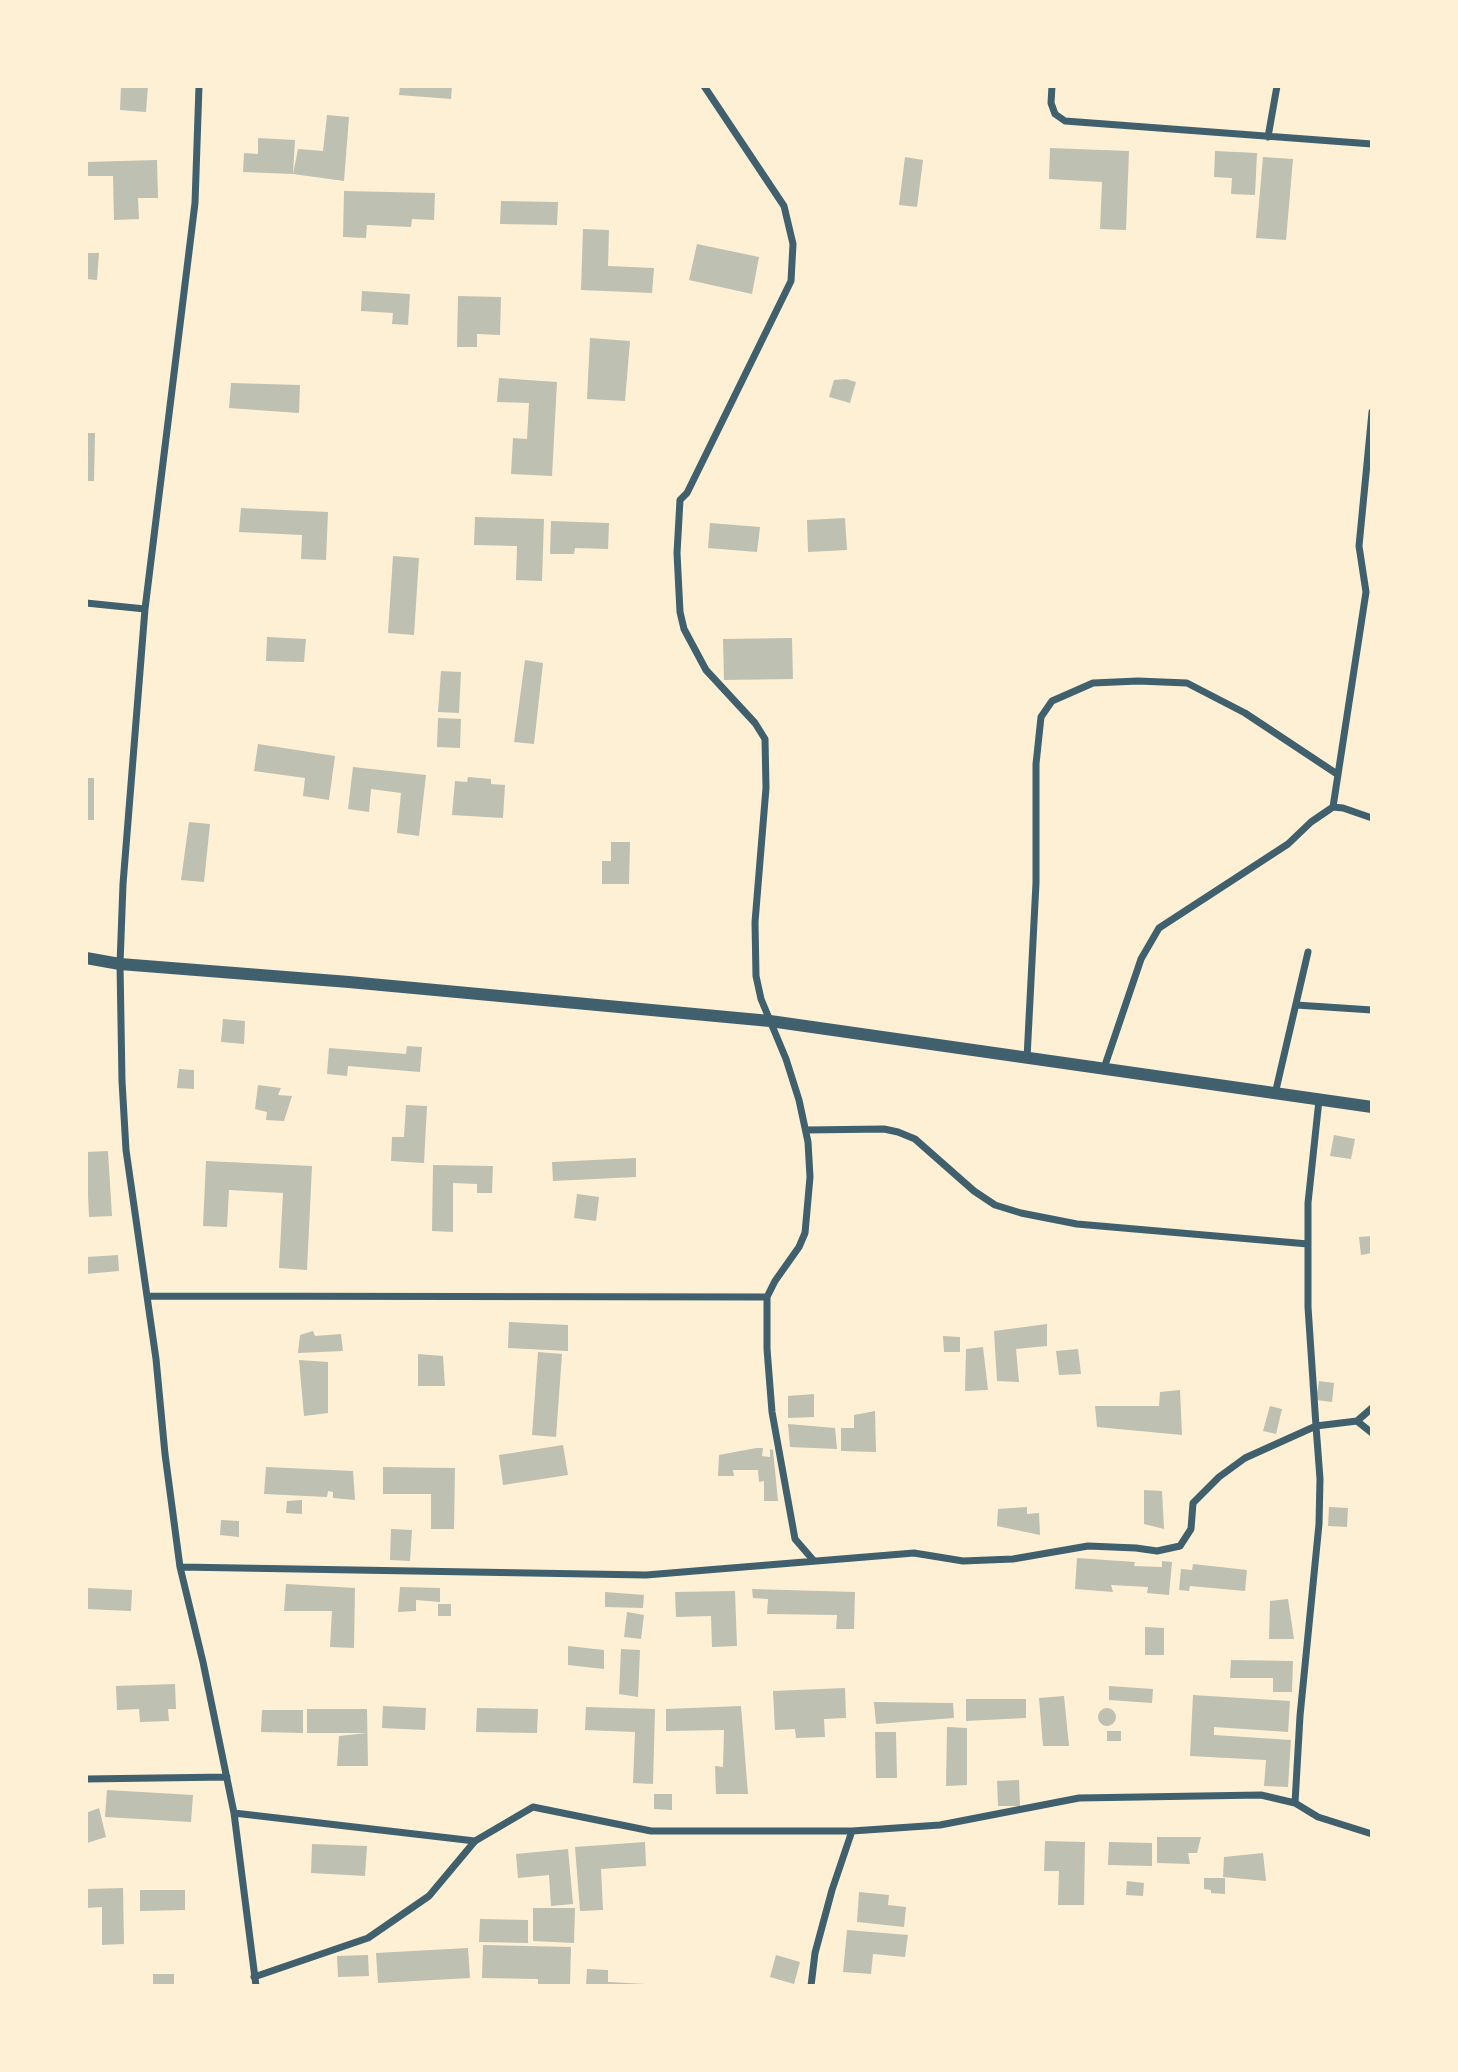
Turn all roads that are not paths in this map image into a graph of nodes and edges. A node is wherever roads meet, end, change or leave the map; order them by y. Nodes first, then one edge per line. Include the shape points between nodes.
1 (199, 86) edge
2 (704, 86) edge
3 (1052, 86) edge
4 (1277, 86) edge
5 (1268, 137) junction
6 (1372, 144) edge
7 (1372, 412) edge
8 (1369, 593) edge
9 (86, 603) edge
10 (145, 609) junction
11 (1337, 774) junction
12 (1333, 807) junction
13 (1372, 818) edge
14 (1308, 952) dead end
15 (86, 957) edge
16 (120, 964) junction
17 (1297, 1005) junction
18 (1372, 1010) edge
19 (770, 1021) junction
20 (1027, 1058) junction
21 (1104, 1068) junction
22 (1275, 1094) junction
23 (1319, 1100) junction
24 (1372, 1107) edge
25 (806, 1130) junction
26 (1308, 1244) junction
27 (148, 1296) junction
28 (767, 1297) junction
29 (1372, 1408) edge
30 (1357, 1421) junction
31 (1316, 1426) junction
32 (1372, 1433) edge
33 (814, 1561) junction
34 (180, 1567) junction
35 (227, 1777) junction
36 (86, 1779) edge
37 (1295, 1802) junction
38 (234, 1813) junction
39 (852, 1831) junction
40 (1372, 1833) edge
41 (475, 1841) junction
42 (254, 1977) junction
43 (256, 1986) edge
44 (811, 1986) edge

1 - 10 street via 194,215
2 - 19 street via 784,206 793,244 791,281 680,500 677,553 684,629 706,670 765,739 766,788 755,922 756,975
3 - 5 street via 1055,114 1065,121
4 - 5 street
5 - 6 street
7 - 8 street via 1359,546
8 - 11 street
9 - 10 street
10 - 16 street
11 - 12 street
11 - 20 street via 1245,713 1187,683 1093,683 1052,701 1041,718 1036,764 1037,883
12 - 13 street
12 - 21 street via 1288,844 1159,928 1141,960
14 - 17 street
15 - 16 street
16 - 19 street
16 - 27 street via 126,1150
17 - 18 street
17 - 22 street
19 - 20 street
19 - 25 street
20 - 21 street
21 - 22 street
22 - 23 street
23 - 24 street
23 - 26 street
25 - 26 street via 898,1132 915,1139 995,1205 1021,1213 1077,1224
25 - 28 street via 810,1177 805,1233
26 - 31 street
27 - 28 street
27 - 34 street
28 - 33 street via 778,1451 795,1539
29 - 30 street
30 - 31 street
30 - 32 street
31 - 33 street via 1245,1458 1219,1476 1193,1503 1191,1529 1180,1546 1157,1551 1088,1546 1013,1559 964,1561 914,1553
31 - 37 street via 1319,1524
33 - 34 street via 646,1575
34 - 35 street
35 - 36 street
35 - 38 street
37 - 39 street via 1261,1795 1079,1798 940,1825
37 - 40 street via 1318,1817
38 - 41 street
38 - 42 street
39 - 41 street via 651,1831 533,1807
39 - 44 street via 821,1928
41 - 42 street via 429,1896 368,1938
42 - 43 street

